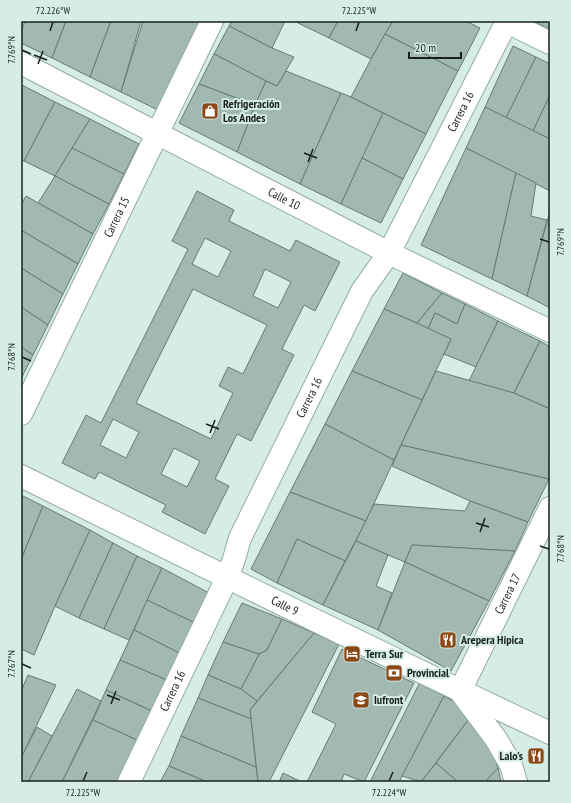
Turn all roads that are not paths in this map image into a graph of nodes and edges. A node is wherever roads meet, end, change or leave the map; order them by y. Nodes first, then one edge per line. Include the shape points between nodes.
1 (212, 21) edge
2 (506, 21) edge
3 (550, 43) edge
4 (21, 63) edge
5 (158, 133) junction
6 (389, 253) junction
7 (550, 330) edge
8 (21, 414) edge
9 (21, 476) edge
10 (550, 508) edge
11 (227, 578) junction
12 (460, 691) junction
13 (550, 733) edge
14 (129, 782) edge
15 (516, 782) edge

1 - 5 street, Carrera 15
2 - 3 street
2 - 6 street, Carrera 16
4 - 5 street, Calle 10
5 - 6 street, Calle 10
5 - 8 street, Carrera 15
6 - 7 street, Calle 10
6 - 11 street, Carrera 16 via 362,291 240,538
9 - 11 street, Calle 9
10 - 12 street, Carrera 17
11 - 12 street, Calle 9
11 - 14 street, Carrera 16
12 - 13 street, Calle 9
12 - 15 street via 496,739 511,765

